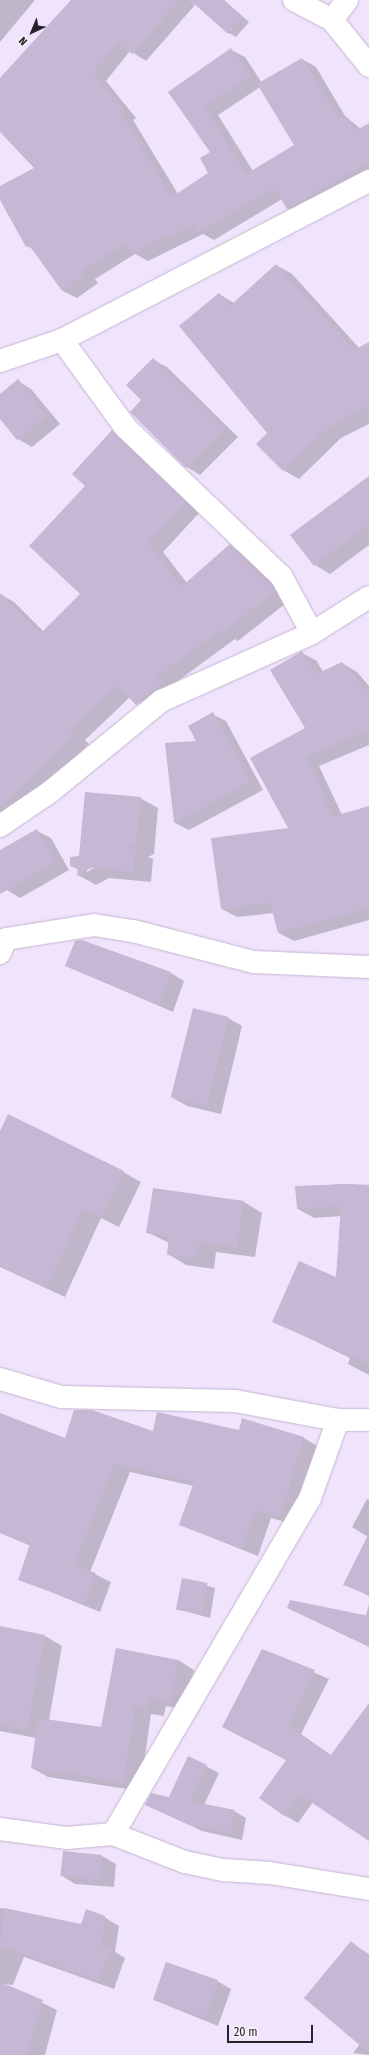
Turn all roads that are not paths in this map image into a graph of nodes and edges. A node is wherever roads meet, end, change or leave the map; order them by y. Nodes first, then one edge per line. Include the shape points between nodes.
1 (294, 0) edge
2 (347, 0) edge
3 (332, 20) junction
4 (369, 66) edge
5 (369, 181) edge
6 (62, 340) junction
7 (0, 361) edge
8 (369, 597) edge
9 (312, 633) junction
10 (0, 826) edge
11 (0, 953) edge
12 (369, 967) edge
13 (0, 1379) edge
14 (338, 1420) junction
15 (369, 1420) edge
16 (0, 1829) edge
17 (113, 1834) junction
18 (369, 1889) edge

1 - 3 street
2 - 3 street
3 - 4 street
5 - 6 street
6 - 7 street
6 - 9 street via 126,428 281,576
8 - 9 street
9 - 10 street via 161,701 50,792
11 - 12 street via 6,940 94,926 133,931 254,962
13 - 14 street via 61,1397 235,1401
14 - 15 street
14 - 17 street via 310,1498
16 - 17 street via 67,1838
17 - 18 street via 185,1862 208,1867 270,1873

